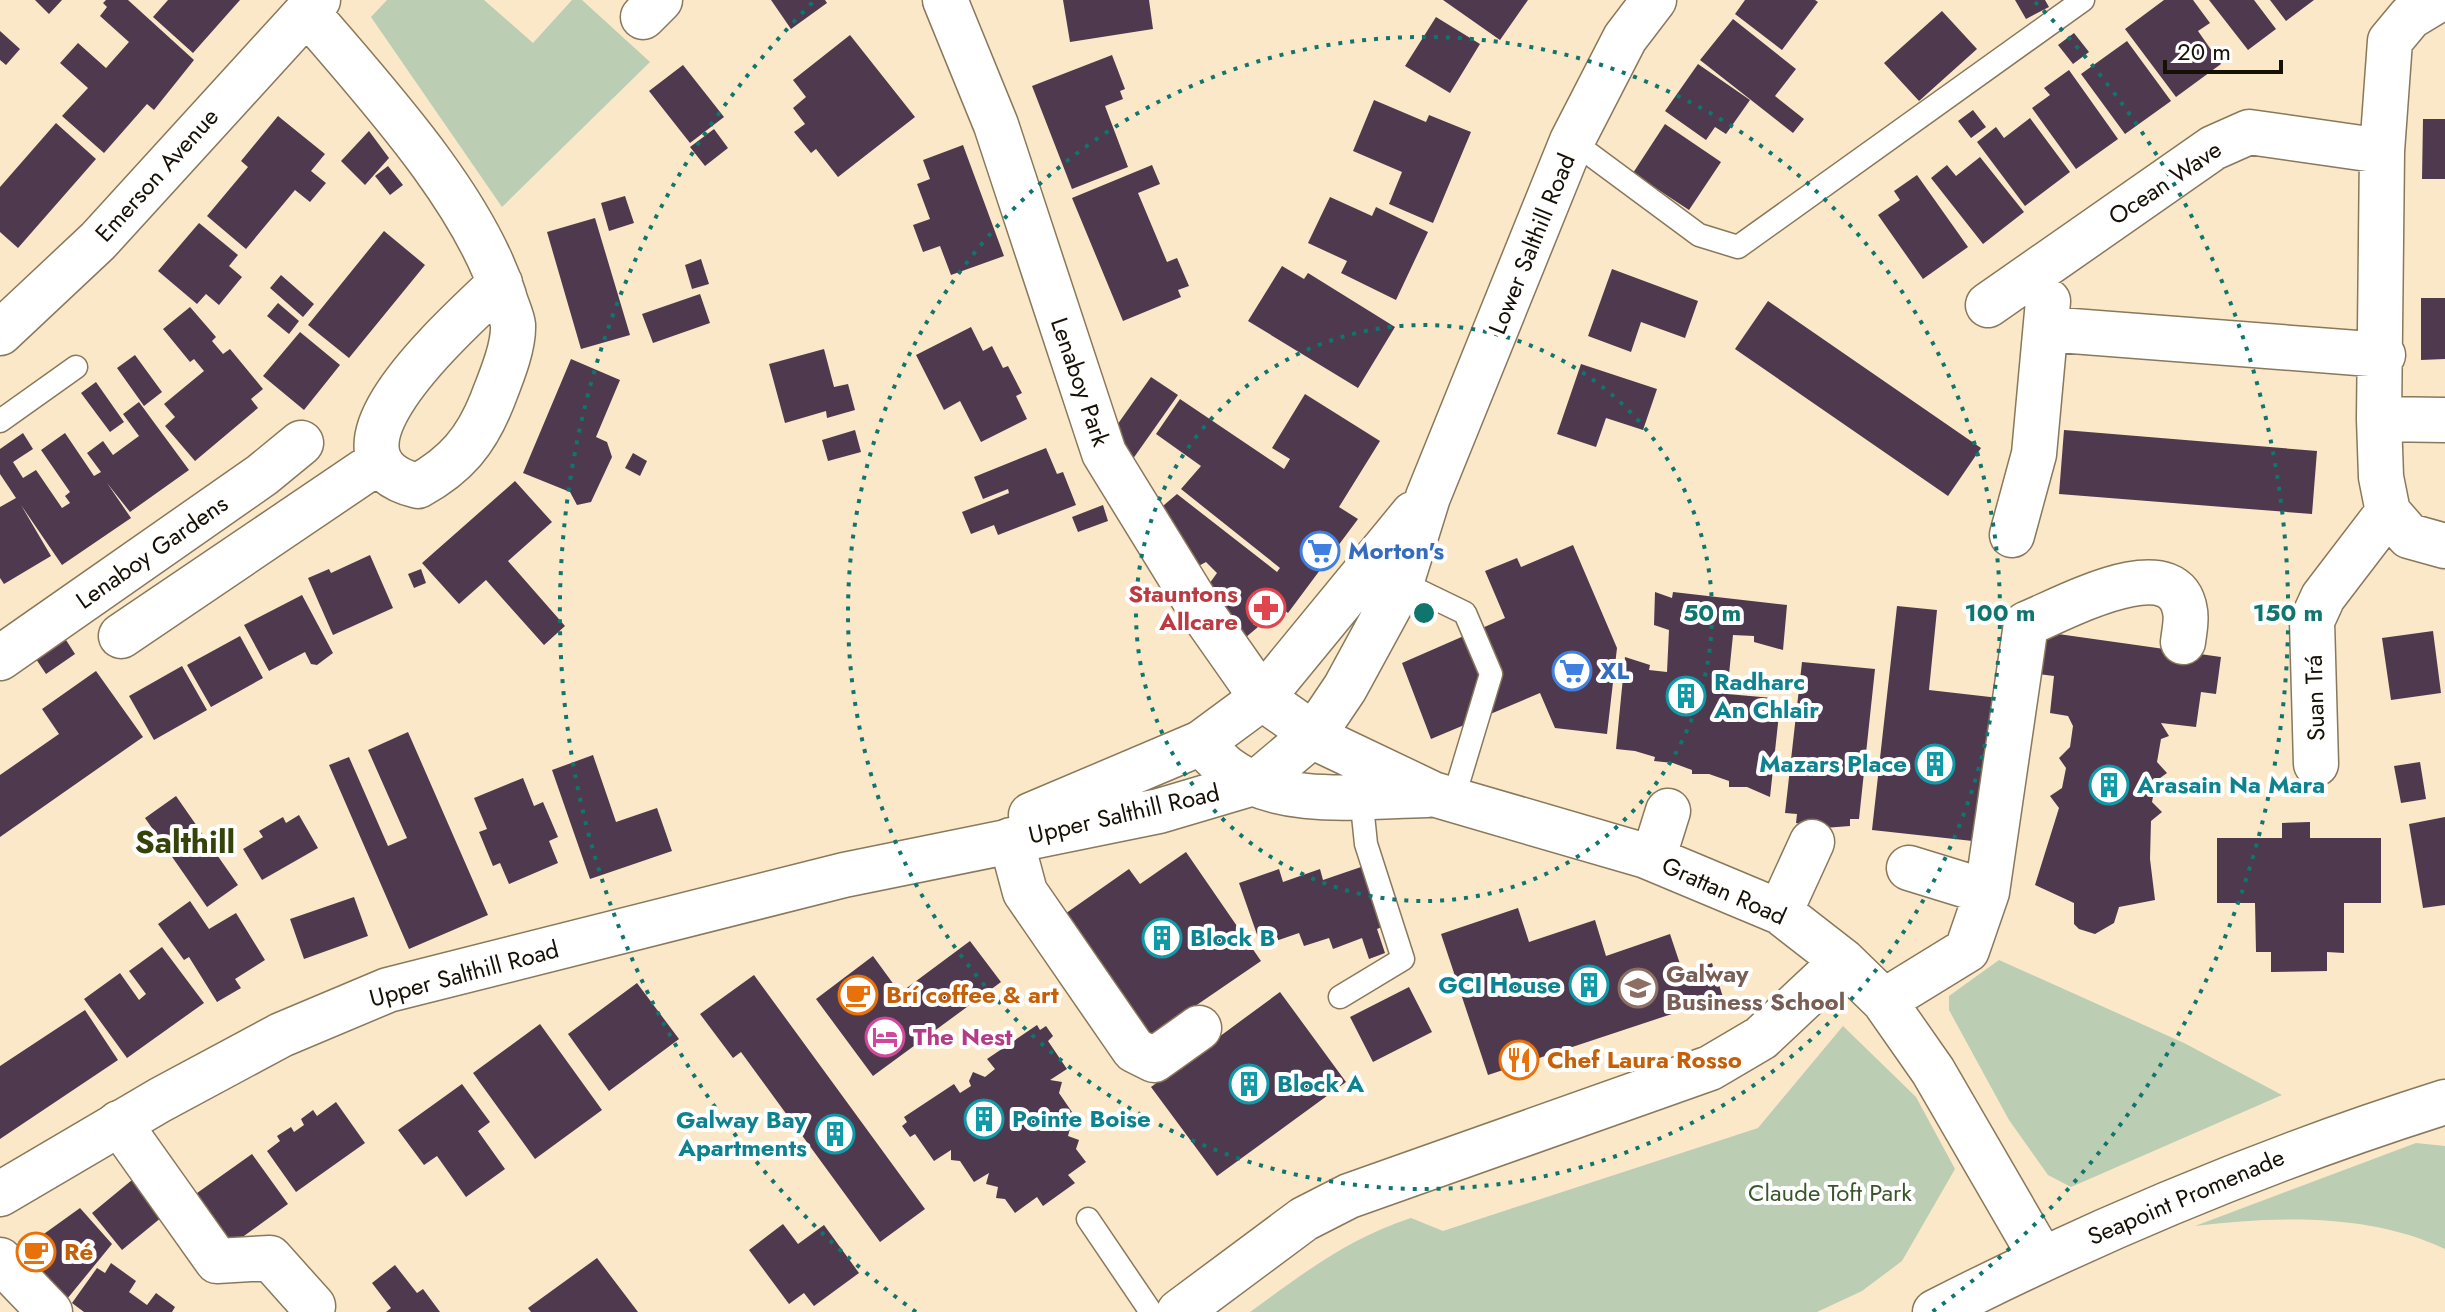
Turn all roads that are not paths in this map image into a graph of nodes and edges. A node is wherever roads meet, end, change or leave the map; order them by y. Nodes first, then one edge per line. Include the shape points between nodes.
1 (1654, 0) edge
2 (2083, 0) edge
3 (2438, 0) edge
4 (312, 6) edge
5 (963, 11) edge
6 (1572, 141) junction
7 (2382, 151) junction
8 (2052, 260) junction
9 (500, 283) junction
10 (1988, 305) dead end
11 (2046, 329) junction
12 (0, 333) edge
13 (2383, 355) junction
14 (76, 367) dead end
15 (2379, 419) junction
16 (2445, 420) edge
17 (0, 421) edge
18 (301, 443) dead end
19 (378, 462) junction
20 (1428, 497) junction
21 (2388, 512) junction
22 (2012, 535) dead end
23 (2445, 546) edge
24 (1401, 582) junction
25 (121, 636) dead end
26 (2183, 642) dead end
27 (0, 658) edge
28 (1262, 698) junction
29 (1314, 734) junction
30 (1201, 743) junction
31 (2316, 764) dead end
32 (1257, 782) junction
33 (1361, 796) junction
34 (1443, 797) junction
35 (1668, 811) dead end
36 (1011, 840) junction
37 (1812, 842) dead end
38 (919, 858) junction
39 (1653, 859) junction
40 (1909, 868) dead end
41 (1987, 892) junction
42 (1780, 912) junction
43 (1843, 961) junction
44 (1340, 997) dead end
45 (1884, 1001) junction
46 (1199, 1028) dead end
47 (2445, 1102) edge
48 (119, 1123) junction
49 (0, 1194) edge
50 (1088, 1219) dead end
51 (2042, 1259) junction
52 (0, 1260) edge
53 (313, 1306) dead end
54 (50, 1312) edge
55 (1151, 1312) edge
56 (1179, 1312) edge
57 (1935, 1312) edge

1 - 6 street, Lower Salthill Road via 1625,38
2 - 6 lane via 1738,247 1699,235
3 - 7 street via 2410,17 2390,41
4 - 9 street, Emerson Avenue via 473,222
4 - 12 street, Emerson Avenue via 98,241
5 - 28 street, Lenaboy Park via 1104,453 1203,614
6 - 20 street, Lower Salthill Road
7 - 8 street, Ocean Wave via 2249,132 2213,148
7 - 13 street
8 - 10 street, Ocean Wave
8 - 11 street
9 - 19 street via 385,409 375,441
9 - 19 street, Emerson Avenue via 513,325 496,392 471,445 443,473 418,486 396,481
11 - 13 street
11 - 22 street via 2034,454
13 - 15 street
14 - 17 lane
15 - 16 street
15 - 21 street
18 - 27 street, Lenaboy Gardens
19 - 25 street
20 - 24 street, Lower Salthill Road
20 - 28 street, Lower Salthill Road
21 - 23 street via 2409,536
21 - 31 street, Suan Trá via 2323,597 2312,621
24 - 29 street, Lower Salthill Road via 1345,688
24 - 34 lane via 1465,613 1491,674
26 - 41 street via 2185,610 2174,588 2154,580 2134,581 2026,624
28 - 29 street, Grattan Road
28 - 30 street, Upper Salthill Road
29 - 32 street, Upper Salthill Road
29 - 34 street, Grattan Road
30 - 32 street, Grattan Road via 1229,770
30 - 38 street, Upper Salthill Road via 1122,780
32 - 33 street, Grattan Road via 1279,791
32 - 36 street, Upper Salthill Road via 1159,811
33 - 34 street, Grattan Road
33 - 44 lane via 1366,844 1403,959
34 - 39 street, Grattan Road
35 - 39 street
36 - 38 street, Upper Salthill Road
36 - 46 street via 1025,892 1134,1050 1154,1060
37 - 42 street
38 - 48 street, Upper Salthill Road via 388,990 281,1035
39 - 42 street, Grattan Road
40 - 41 street
41 - 45 street via 1967,950
42 - 43 street, Grattan Road
43 - 45 street, Grattan Road
43 - 56 street via 1761,1038 1710,1068 1349,1196 1304,1219
45 - 51 street, Grattan Road via 1933,1071
47 - 51 street, Seapoint Promenade via 2315,1143
48 - 49 street, Upper Salthill Road
48 - 53 street via 217,1261 270,1258
50 - 55 lane
51 - 57 street, Seapoint Promenade
52 - 54 street

